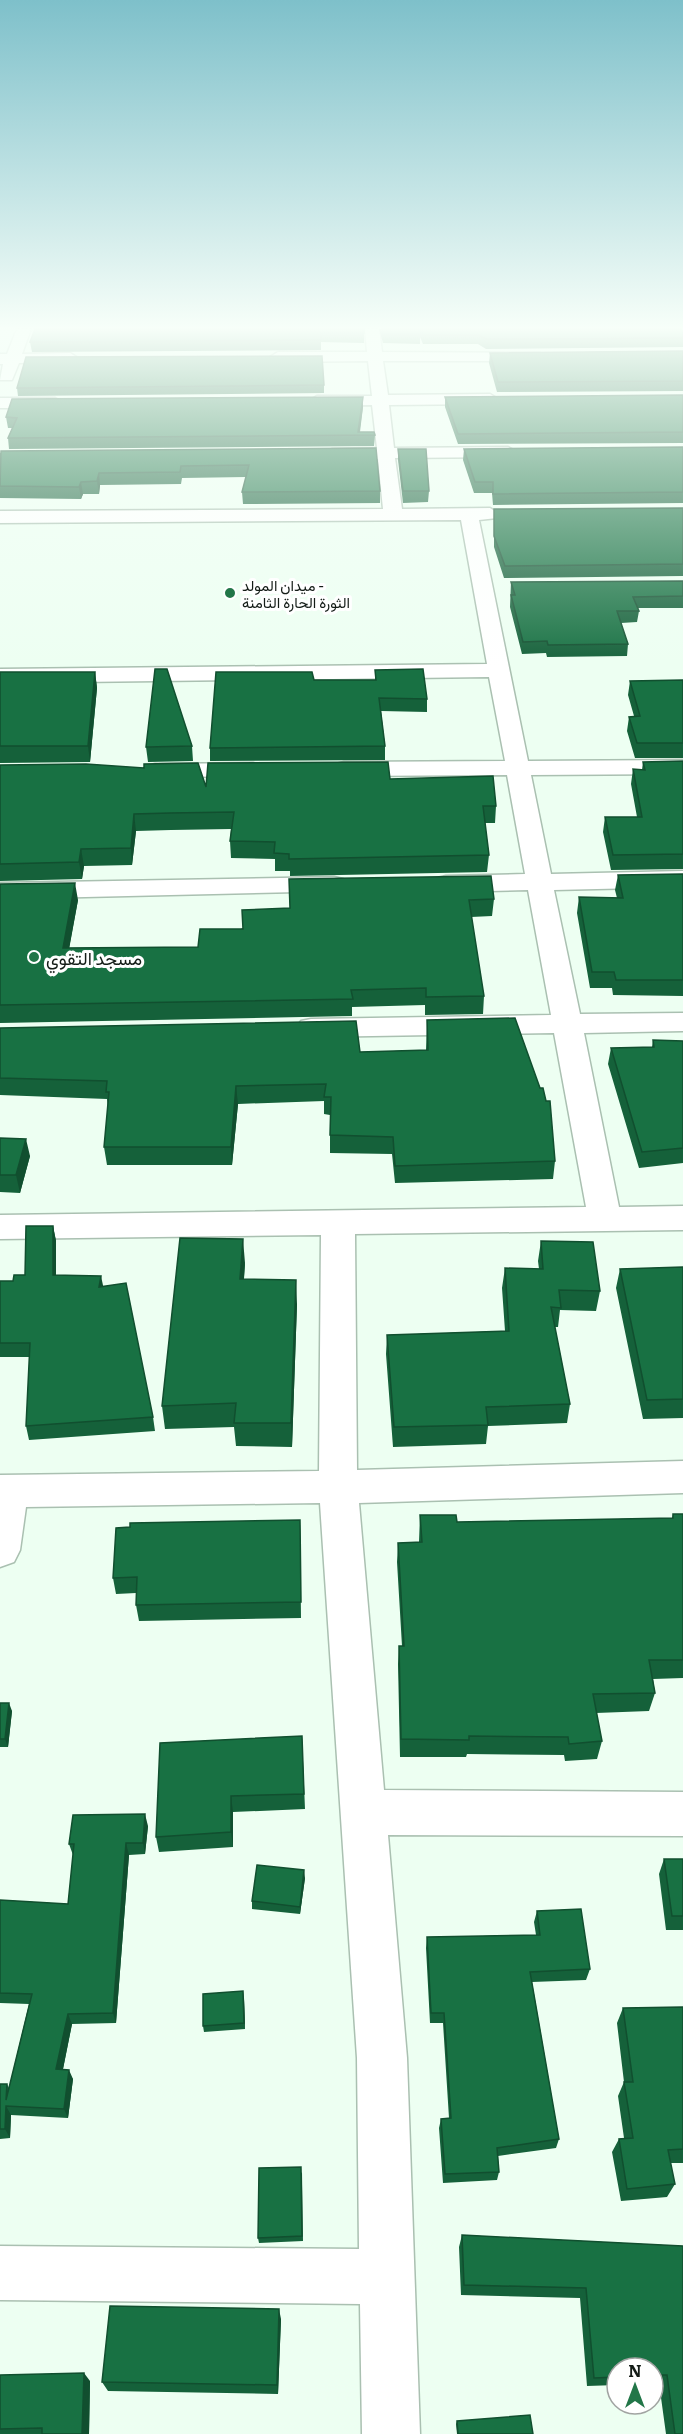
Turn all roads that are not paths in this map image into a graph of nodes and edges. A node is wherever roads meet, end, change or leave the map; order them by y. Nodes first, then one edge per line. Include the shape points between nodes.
1 (383, 443) edge
2 (526, 451) edge
3 (384, 453) junction
4 (317, 454) edge
5 (504, 513) edge
6 (393, 514) junction
7 (469, 514) junction
8 (0, 517) edge
9 (497, 670) junction
10 (0, 675) edge
11 (683, 767) edge
12 (518, 768) junction
13 (316, 769) edge
14 (280, 770) edge
15 (127, 771) edge
16 (683, 879) edge
17 (542, 883) junction
18 (423, 884) edge
19 (364, 885) edge
20 (0, 891) edge
21 (683, 1022) edge
22 (569, 1023) junction
23 (289, 1028) edge
24 (683, 1218) edge
25 (605, 1220) junction
26 (338, 1224) junction
27 (0, 1227) edge
28 (683, 1477) edge
29 (338, 1487) junction
30 (4, 1491) edge
31 (0, 1550) edge
32 (363, 1812) junction
33 (683, 1814) edge
34 (0, 2273) edge
35 (386, 2277) junction
36 (391, 2434) edge

1 - 3 street
2 - 3 street
3 - 4 street
3 - 6 street
5 - 7 street
6 - 7 street
6 - 8 street
7 - 9 street via 495,586
9 - 10 street
9 - 12 street
11 - 12 street
12 - 13 street
12 - 17 street
14 - 15 street
16 - 17 street
17 - 18 street
17 - 22 street
19 - 20 street
21 - 22 street
22 - 23 street
22 - 25 street
24 - 25 street
25 - 26 street
26 - 27 street
26 - 29 street
28 - 29 street
29 - 30 street
29 - 32 street
30 - 31 street
32 - 33 street
32 - 35 street via 382,2058
34 - 35 street
35 - 36 street

